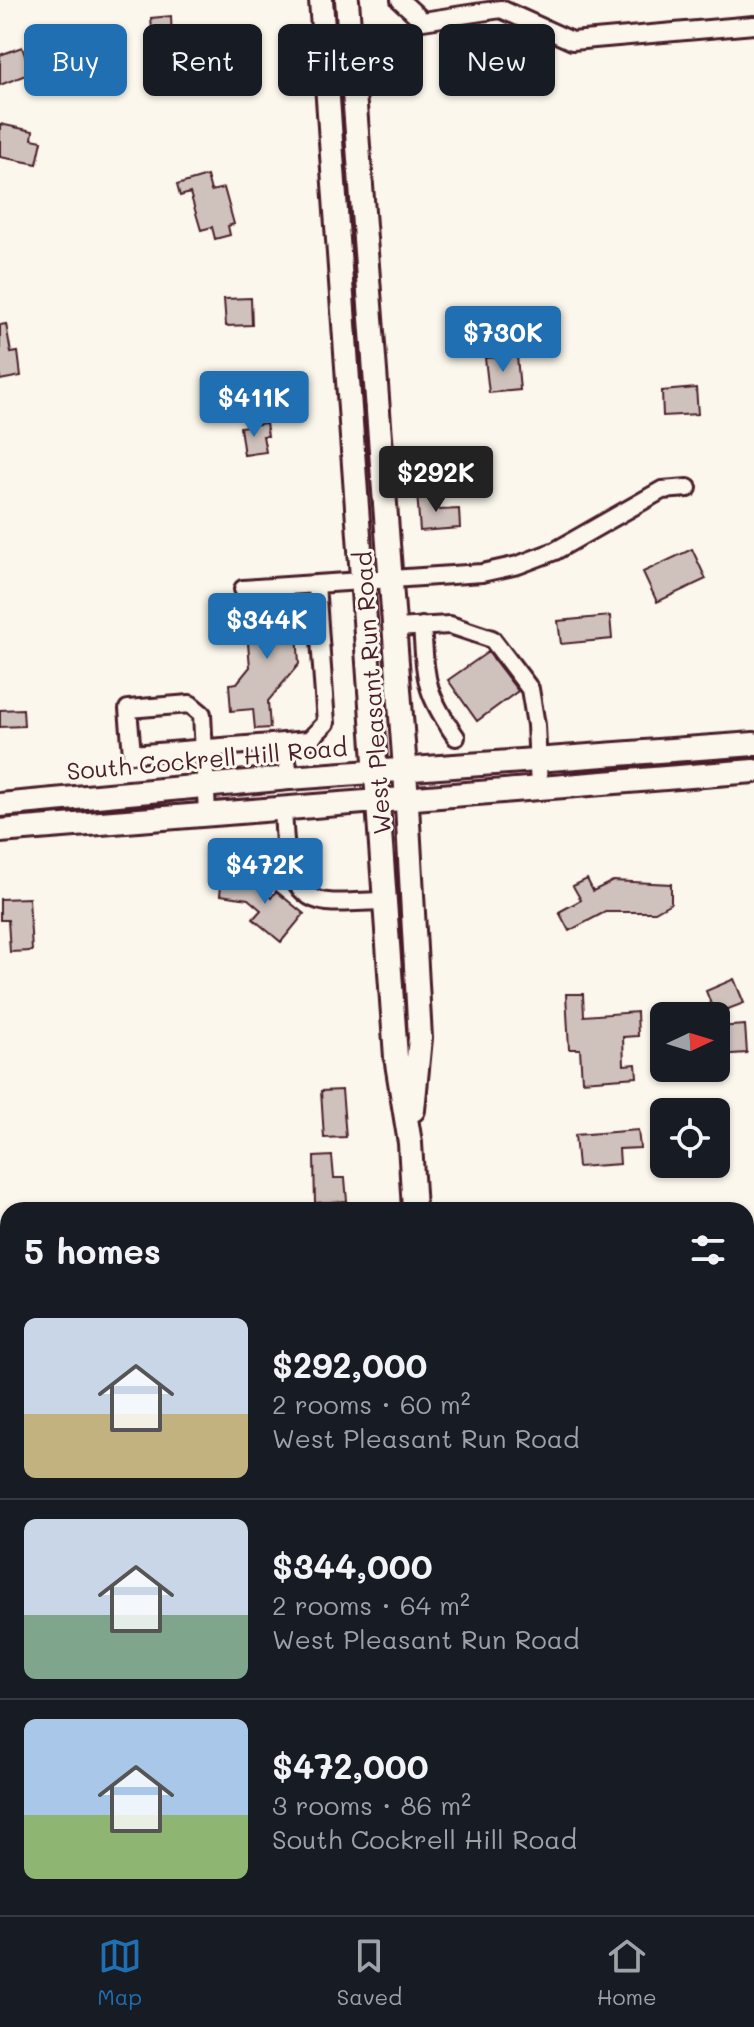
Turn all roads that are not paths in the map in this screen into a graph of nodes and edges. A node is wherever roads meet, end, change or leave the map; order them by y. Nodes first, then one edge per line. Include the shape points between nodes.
1 (321, 0) edge
2 (347, 0) edge
3 (400, 0) edge
4 (505, 4) edge
5 (754, 25) edge
6 (688, 488) dead end
7 (392, 578) junction
8 (363, 581) junction
9 (316, 584) junction
10 (243, 589) dead end
11 (422, 626) junction
12 (395, 628) junction
13 (456, 737) dead end
14 (285, 742) junction
15 (754, 744) edge
16 (205, 748) junction
17 (538, 760) junction
18 (405, 769) junction
19 (375, 771) junction
20 (754, 771) edge
21 (289, 778) junction
22 (206, 785) junction
23 (539, 788) junction
24 (406, 798) junction
25 (377, 800) junction
26 (0, 805) edge
27 (283, 807) junction
28 (207, 813) junction
29 (0, 831) edge
30 (384, 901) junction
31 (410, 1143) junction
32 (414, 1202) edge

1 - 8 main road, West Pleasant Run Road
2 - 7 main road, West Pleasant Run Road
3 - 4 street via 423,21
4 - 5 street via 572,41
6 - 7 street via 662,490 555,551 518,565 482,573
7 - 8 street
7 - 12 main road, West Pleasant Run Road
8 - 9 street
8 - 19 main road, West Pleasant Run Road
9 - 10 street
9 - 14 street via 326,723 309,740
11 - 12 street
11 - 13 street via 426,687
11 - 17 street via 450,625 492,639 530,689
12 - 18 main road, West Pleasant Run Road
14 - 16 street
14 - 21 street
15 - 17 main road, South Cockrell Hill Road
16 - 16 street via 202,714 190,704 128,709 132,754
16 - 22 street
17 - 18 main road, South Cockrell Hill Road
17 - 23 street
18 - 19 main road, South Cockrell Hill Road
18 - 24 main road, West Pleasant Run Road
19 - 21 main road, South Cockrell Hill Road
19 - 25 main road, West Pleasant Run Road
20 - 23 main road
21 - 22 main road, South Cockrell Hill Road
22 - 26 main road, South Cockrell Hill Road
22 - 28 street
23 - 24 main road
24 - 25 main road
24 - 31 main road, West Pleasant Run Road via 420,1038
25 - 27 main road
25 - 30 main road, West Pleasant Run Road
27 - 28 main road
27 - 30 street via 286,867 304,891 323,902
28 - 29 main road
30 - 31 main road, West Pleasant Run Road via 396,1057
31 - 32 main road, West Pleasant Run Road

